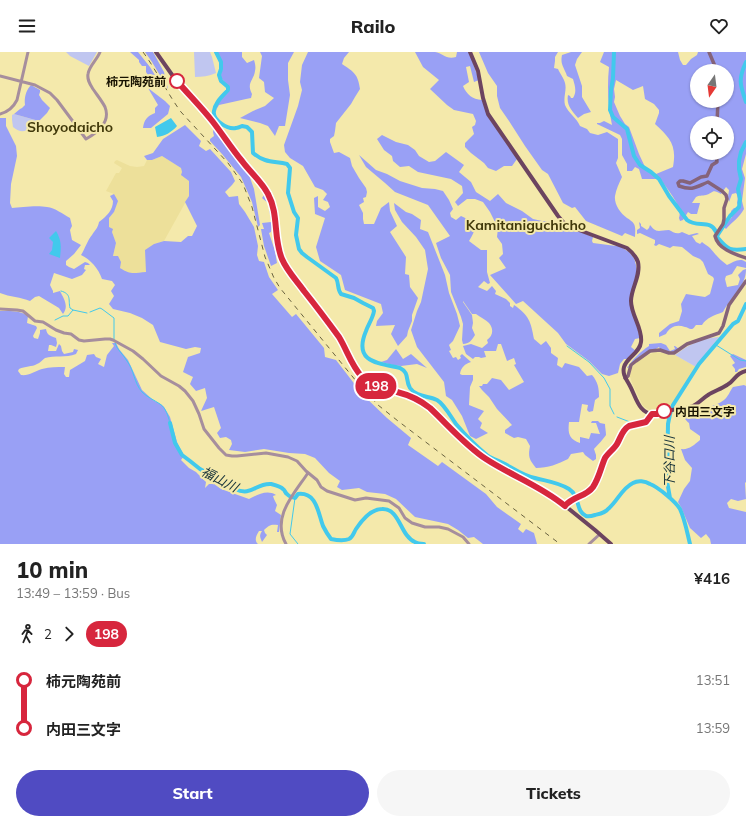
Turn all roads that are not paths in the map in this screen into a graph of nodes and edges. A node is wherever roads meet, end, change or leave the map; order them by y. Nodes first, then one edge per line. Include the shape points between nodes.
1 (28, 52) edge
2 (100, 52) edge
3 (156, 52) edge
4 (470, 52) edge
5 (709, 52) edge
6 (714, 64) edge
7 (0, 76) edge
8 (22, 82) junction
9 (0, 114) edge
10 (717, 160) edge
11 (746, 258) edge
12 (746, 281) edge
13 (0, 309) edge
14 (746, 371) edge
15 (625, 378) junction
16 (652, 414) junction
17 (308, 473) junction
18 (565, 506) junction
19 (600, 534) junction
20 (286, 544) edge
21 (469, 544) edge
22 (589, 544) edge
23 (611, 544) edge

1 - 8 street
2 - 8 street via 88,78 105,107 106,118 102,128 86,139 53,96 38,86
3 - 18 main road via 268,193 274,210 282,261 340,339 359,374 374,385 423,403 482,456 553,496
4 - 15 main road via 478,70 482,98 488,114 558,216 571,227 627,248 636,258 638,271 631,300 642,341 637,352 626,363
5 - 6 main road
7 - 8 street
8 - 9 street via 14,105
10 - 11 main road via 707,176 690,183 678,183 679,186 688,189 708,182 726,195 724,219 715,236 720,246
12 - 15 main road via 729,305 719,333 687,344 674,353 650,351 633,363
13 - 17 street via 23,311 35,321 81,340 114,340 137,353 161,376 185,391 193,401 204,429 223,453 232,456 266,453 281,455 297,461
14 - 16 main road via 737,375 730,384 707,395 694,405
15 - 16 main road via 639,406
16 - 18 main road via 646,422 625,428 606,458 593,487 588,493 573,499
17 - 20 street via 284,510 281,531
17 - 21 street via 327,491 352,500 366,498 389,501 412,523 448,529 463,537
18 - 19 main road
19 - 22 street
19 - 23 main road

